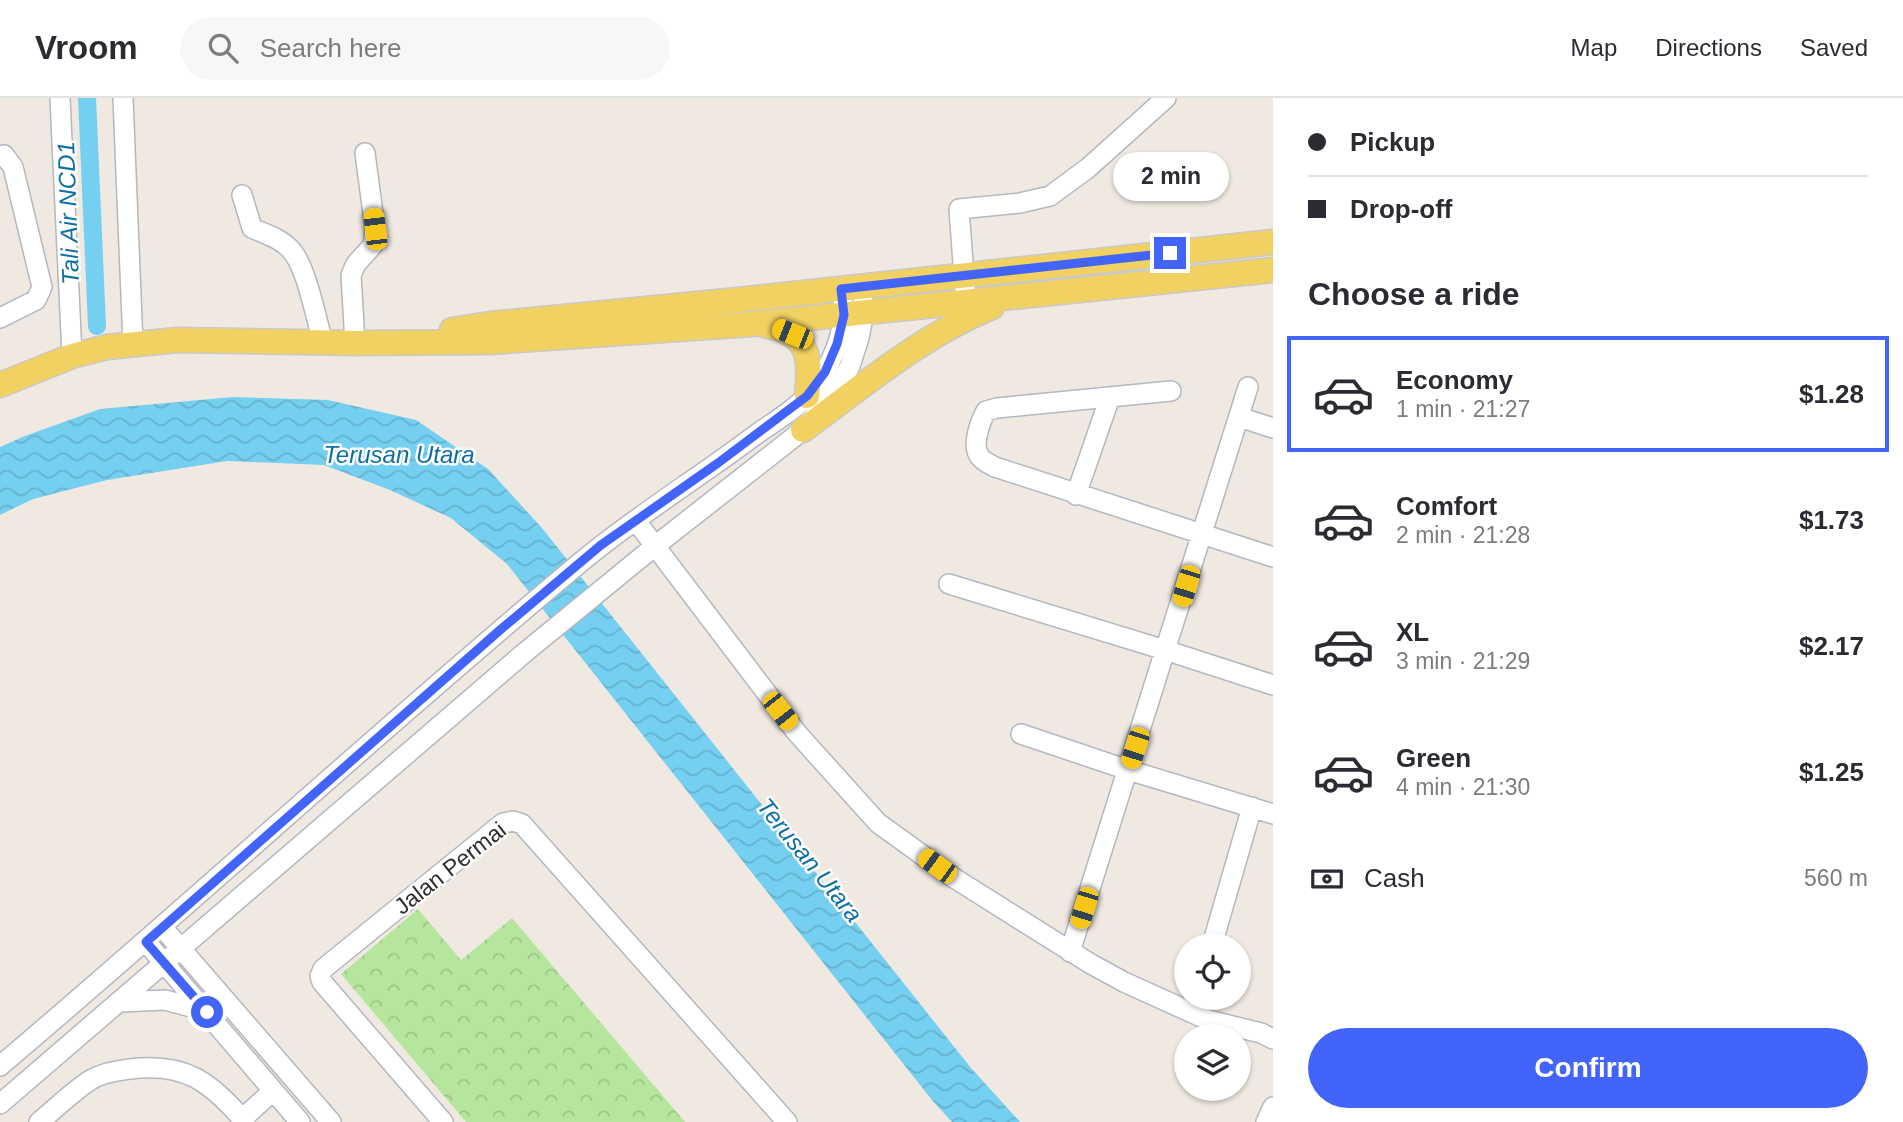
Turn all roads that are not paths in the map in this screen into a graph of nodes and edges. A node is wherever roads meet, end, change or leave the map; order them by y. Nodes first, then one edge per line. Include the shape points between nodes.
1 (60, 98) edge
2 (122, 98) edge
3 (1166, 98) edge
4 (365, 153) dead end
5 (0, 156) edge
6 (242, 195) dead end
7 (1273, 242) edge
8 (1273, 270) edge
9 (964, 275) junction
10 (852, 288) junction
11 (1018, 296) junction
12 (965, 302) junction
13 (854, 314) junction
14 (0, 318) edge
15 (752, 324) junction
16 (323, 342) junction
17 (382, 342) junction
18 (355, 343) junction
19 (133, 345) junction
20 (72, 356) junction
21 (0, 385) edge
22 (1248, 387) dead end
23 (1171, 391) dead end
24 (807, 396) junction
25 (1110, 397) junction
26 (1239, 417) junction
27 (1273, 428) edge
28 (803, 430) junction
29 (1076, 495) junction
30 (636, 521) junction
31 (1202, 534) junction
32 (655, 546) junction
33 (1273, 557) edge
34 (949, 584) dead end
35 (1166, 650) junction
36 (1273, 685) edge
37 (1021, 734) dead end
38 (1128, 770) junction
39 (1252, 807) junction
40 (1273, 814) edge
41 (163, 928) junction
42 (1215, 933) edge
43 (146, 942) junction
44 (182, 949) junction
45 (1070, 952) junction
46 (164, 963) junction
47 (120, 1002) junction
48 (207, 1012) junction
49 (1273, 1039) edge
50 (0, 1066) edge
51 (273, 1091) junction
52 (0, 1104) edge
53 (1273, 1107) edge
54 (244, 1120) edge
55 (39, 1122) edge
56 (300, 1122) edge
57 (331, 1122) edge
58 (443, 1122) edge
59 (787, 1122) edge
60 (1266, 1122) edge

1 - 20 street
2 - 19 street
3 - 9 street via 1088,169 1050,195 959,209
4 - 18 street via 375,229 373,244 351,275
5 - 14 street via 13,167 42,287 36,300
6 - 16 street via 252,228 292,250 304,274
7 - 9 main road
8 - 11 main road
9 - 10 main road
9 - 12 street
10 - 13 street
10 - 17 main road via 490,324
11 - 12 main road
11 - 28 main road via 939,333
12 - 13 main road
13 - 15 main road
13 - 24 street via 825,372
13 - 28 street via 850,366
15 - 17 main road via 490,342
15 - 24 main road via 777,328 802,343 810,368
16 - 18 main road
16 - 19 main road via 177,340
17 - 18 main road
19 - 20 main road
20 - 21 main road
22 - 26 street
23 - 25 street
24 - 30 street
25 - 29 street
25 - 29 street via 997,408 986,411 981,420 977,453 982,460
26 - 27 street
26 - 31 street
28 - 32 street
29 - 31 street
30 - 32 street
30 - 41 street via 500,630
31 - 33 street
31 - 35 street
32 - 44 street
32 - 45 street via 797,733 878,823
34 - 35 street
35 - 36 street
35 - 38 street
37 - 38 street
38 - 39 street
38 - 45 street
39 - 40 street
39 - 42 street
41 - 43 street
41 - 44 street
43 - 46 street
43 - 50 street
44 - 46 street
44 - 57 street
45 - 49 street via 1208,1020
46 - 47 street
46 - 48 street
47 - 48 street via 166,1000
47 - 52 street
48 - 51 street
51 - 54 street
51 - 56 street
53 - 60 street
54 - 55 street via 216,1090 187,1072 150,1066 91,1079
58 - 59 street, Jalan Permai via 320,976 492,831 513,821 522,824

